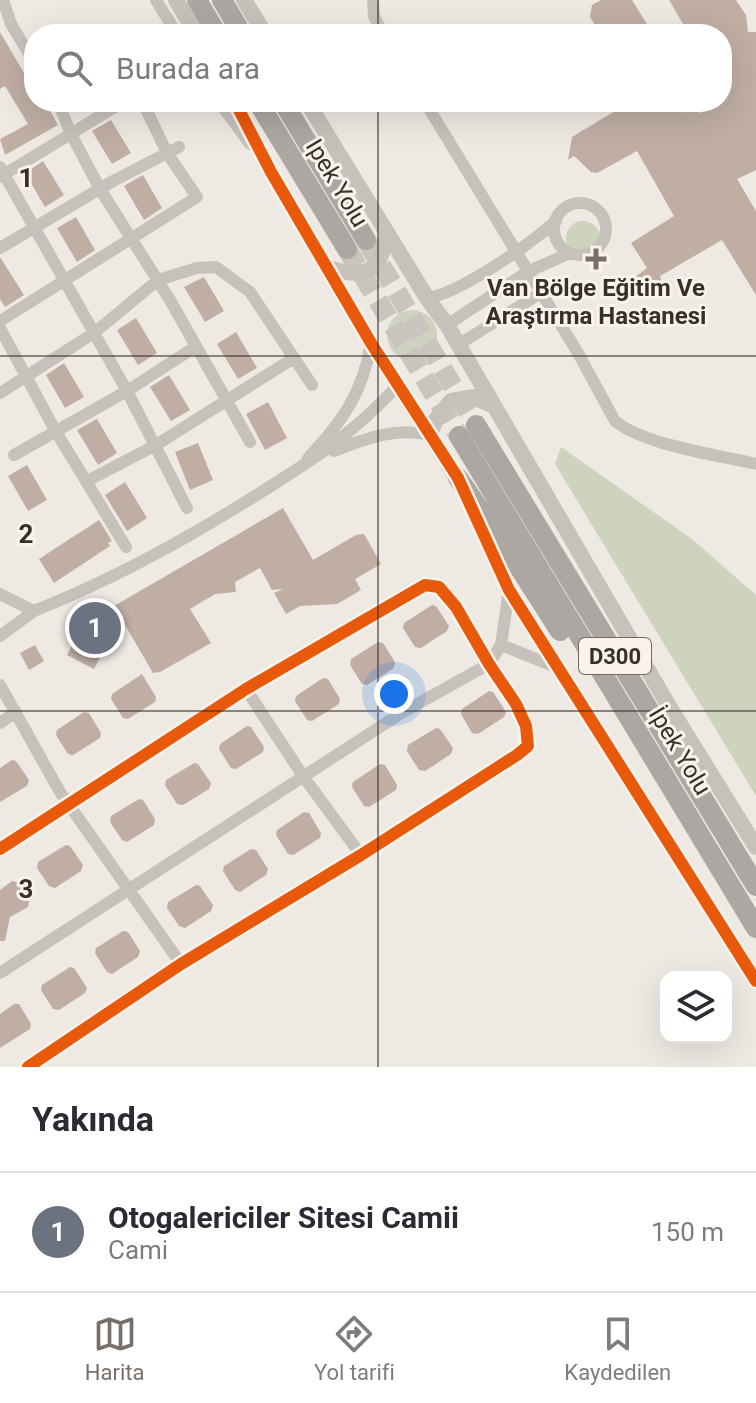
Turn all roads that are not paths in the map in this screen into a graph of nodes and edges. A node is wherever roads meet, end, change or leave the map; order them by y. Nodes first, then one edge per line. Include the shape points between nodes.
1 (3, 0) edge
2 (156, 0) edge
3 (176, 0) edge
4 (197, 0) edge
5 (222, 0) edge
6 (244, 0) edge
7 (373, 0) edge
8 (171, 24) edge
9 (190, 24) edge
10 (211, 24) edge
11 (236, 24) edge
12 (259, 24) edge
13 (378, 24) edge
14 (24, 45) edge
15 (62, 112) edge
16 (107, 112) edge
17 (148, 112) edge
18 (226, 112) edge
19 (240, 112) edge
20 (265, 112) edge
21 (288, 112) edge
22 (313, 112) edge
23 (431, 112) edge
24 (71, 134) junction
25 (173, 150) junction
26 (271, 172) junction
27 (1, 173) edge
28 (100, 189) junction
29 (556, 221) junction
30 (34, 227) junction
31 (387, 233) junction
32 (129, 239) junction
33 (0, 248) edge
34 (515, 252) junction
35 (570, 253) junction
36 (329, 268) junction
37 (527, 272) junction
38 (158, 280) junction
39 (64, 282) junction
40 (539, 294) junction
41 (427, 298) junction
42 (0, 321) edge
43 (447, 325) junction
44 (0, 328) edge
45 (94, 333) junction
46 (371, 343) junction
47 (458, 345) junction
48 (195, 347) junction
49 (294, 358) junction
50 (26, 376) junction
51 (312, 385) dead end
52 (398, 385) junction
53 (127, 391) junction
54 (0, 393) edge
55 (226, 401) junction
56 (495, 407) junction
57 (55, 430) junction
58 (430, 435) junction
59 (250, 442) dead end
60 (156, 445) junction
61 (14, 455) dead end
62 (320, 456) junction
63 (756, 464) edge
64 (295, 472) junction
65 (458, 478) junction
66 (87, 481) junction
67 (187, 508) dead end
68 (126, 547) dead end
69 (509, 590) junction
70 (0, 594) edge
71 (34, 611) junction
72 (0, 636) edge
73 (501, 645) junction
74 (489, 664) junction
75 (558, 668) junction
76 (0, 685) edge
77 (246, 689) junction
78 (16, 712) junction
79 (0, 723) edge
80 (303, 776) junction
81 (68, 803) junction
82 (756, 847) edge
83 (0, 849) edge
84 (361, 855) junction
85 (756, 886) edge
86 (127, 889) junction
87 (756, 928) edge
88 (756, 939) edge
89 (181, 964) junction
90 (0, 973) edge
91 (756, 981) edge
92 (28, 1067) edge

1 - 14 street
2 - 8 street
3 - 9 street
4 - 10 highway
5 - 11 highway
6 - 12 street
7 - 13 street
15 - 24 street
16 - 24 street
17 - 25 street
18 - 26 street
19 - 26 street
20 - 21 highway, Ipek Yolu via 356,245
22 - 31 street
23 - 34 street
24 - 27 street
24 - 28 street
25 - 28 street
25 - 32 street via 197,197
26 - 36 street
27 - 30 street
28 - 30 street
28 - 32 street
29 - 34 street
29 - 35 street via 558,242
29 - 35 street via 575,203 593,206 605,219 601,245 586,254
30 - 33 street
30 - 39 street
31 - 36 street via 380,261 371,269 359,274
31 - 41 street
32 - 38 street
32 - 39 street
34 - 37 street
34 - 41 street via 449,292
35 - 37 street
36 - 46 street
37 - 40 street
37 - 43 street
38 - 45 street
38 - 48 street
38 - 49 street via 216,267 250,292
39 - 42 street
39 - 45 street
40 - 47 street
40 - 63 street via 624,428
41 - 43 street
43 - 47 street
44 - 50 street
45 - 50 street
45 - 53 street
46 - 52 street
46 - 64 street via 355,398
47 - 56 street
48 - 53 street
48 - 55 street
49 - 51 street
49 - 55 street
50 - 54 street
50 - 57 street
52 - 58 street
52 - 62 street
53 - 57 street
53 - 60 street
55 - 59 street
55 - 60 street
56 - 58 street via 474,397 451,401
56 - 82 street
57 - 61 street
57 - 66 street
58 - 62 street via 383,433
58 - 65 street
60 - 66 street
60 - 67 street
62 - 64 street
64 - 71 street via 89,589
65 - 69 street
65 - 88 highway
66 - 68 street
69 - 73 street
69 - 75 street
70 - 71 street
71 - 72 street
73 - 74 street
73 - 75 street
74 - 77 street via 456,607 439,587 425,585
74 - 80 street
74 - 84 street via 516,704 528,746
75 - 91 street
76 - 78 street
77 - 80 street
77 - 81 street
78 - 79 street
78 - 81 street
80 - 84 street
80 - 86 street
81 - 83 street
81 - 86 street
84 - 89 street
85 - 87 highway, İpek Yolu / D300 via 468,430
86 - 89 street
86 - 90 street
89 - 92 street

